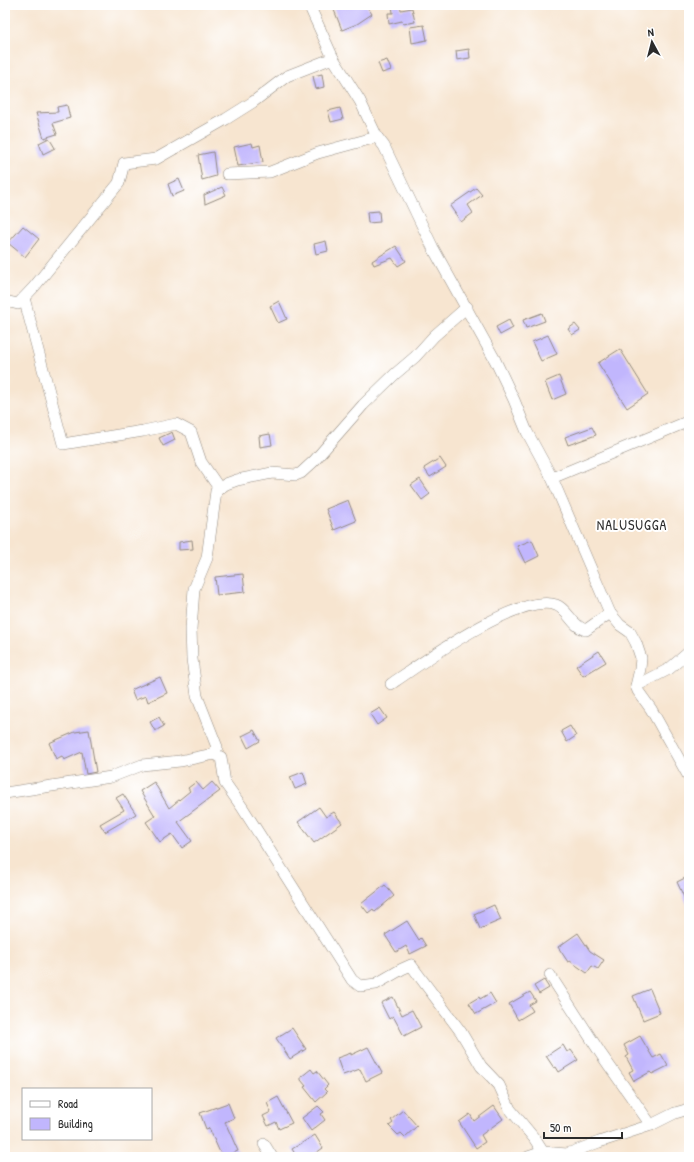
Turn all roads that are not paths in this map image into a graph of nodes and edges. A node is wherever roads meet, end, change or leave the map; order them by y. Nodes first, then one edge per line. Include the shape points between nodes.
1 (309, 5) edge
2 (333, 58) junction
3 (377, 137) junction
4 (227, 174) dead end
5 (24, 298) junction
6 (5, 301) edge
7 (467, 307) junction
8 (689, 421) edge
9 (552, 478) junction
10 (219, 488) junction
11 (610, 613) junction
12 (689, 652) edge
13 (391, 684) dead end
14 (636, 686) junction
15 (214, 754) junction
16 (689, 777) edge
17 (5, 793) edge
18 (550, 975) dead end
19 (689, 1109) edge
20 (651, 1125) junction
21 (264, 1144) dead end
22 (543, 1154) edge
23 (272, 1157) edge
24 (528, 1157) edge

1 - 2 street
2 - 3 street via 360,101
2 - 5 street via 287,76 253,102 156,159 124,163 119,183
3 - 4 street via 318,153 270,172
3 - 7 street via 384,146 433,248
5 - 6 street via 18,304
5 - 10 street via 63,444 176,424 191,432 201,462
7 - 9 street
7 - 10 street via 363,405 301,473 272,473 237,480
8 - 9 street
9 - 11 street
10 - 15 street via 216,491 207,558 194,589 190,629 197,696 217,746
11 - 13 street via 586,630 581,629 555,605 524,607 473,631
11 - 14 street via 630,632 636,643 641,658
12 - 14 street via 669,669
14 - 16 street
15 - 17 street via 142,765 111,777
15 - 22 street via 221,757 225,782 352,980 360,986 376,984 411,965 462,1032 481,1066 498,1085 510,1109 534,1138
18 - 20 street
19 - 20 street
20 - 22 street via 567,1154
21 - 23 street
22 - 24 street

